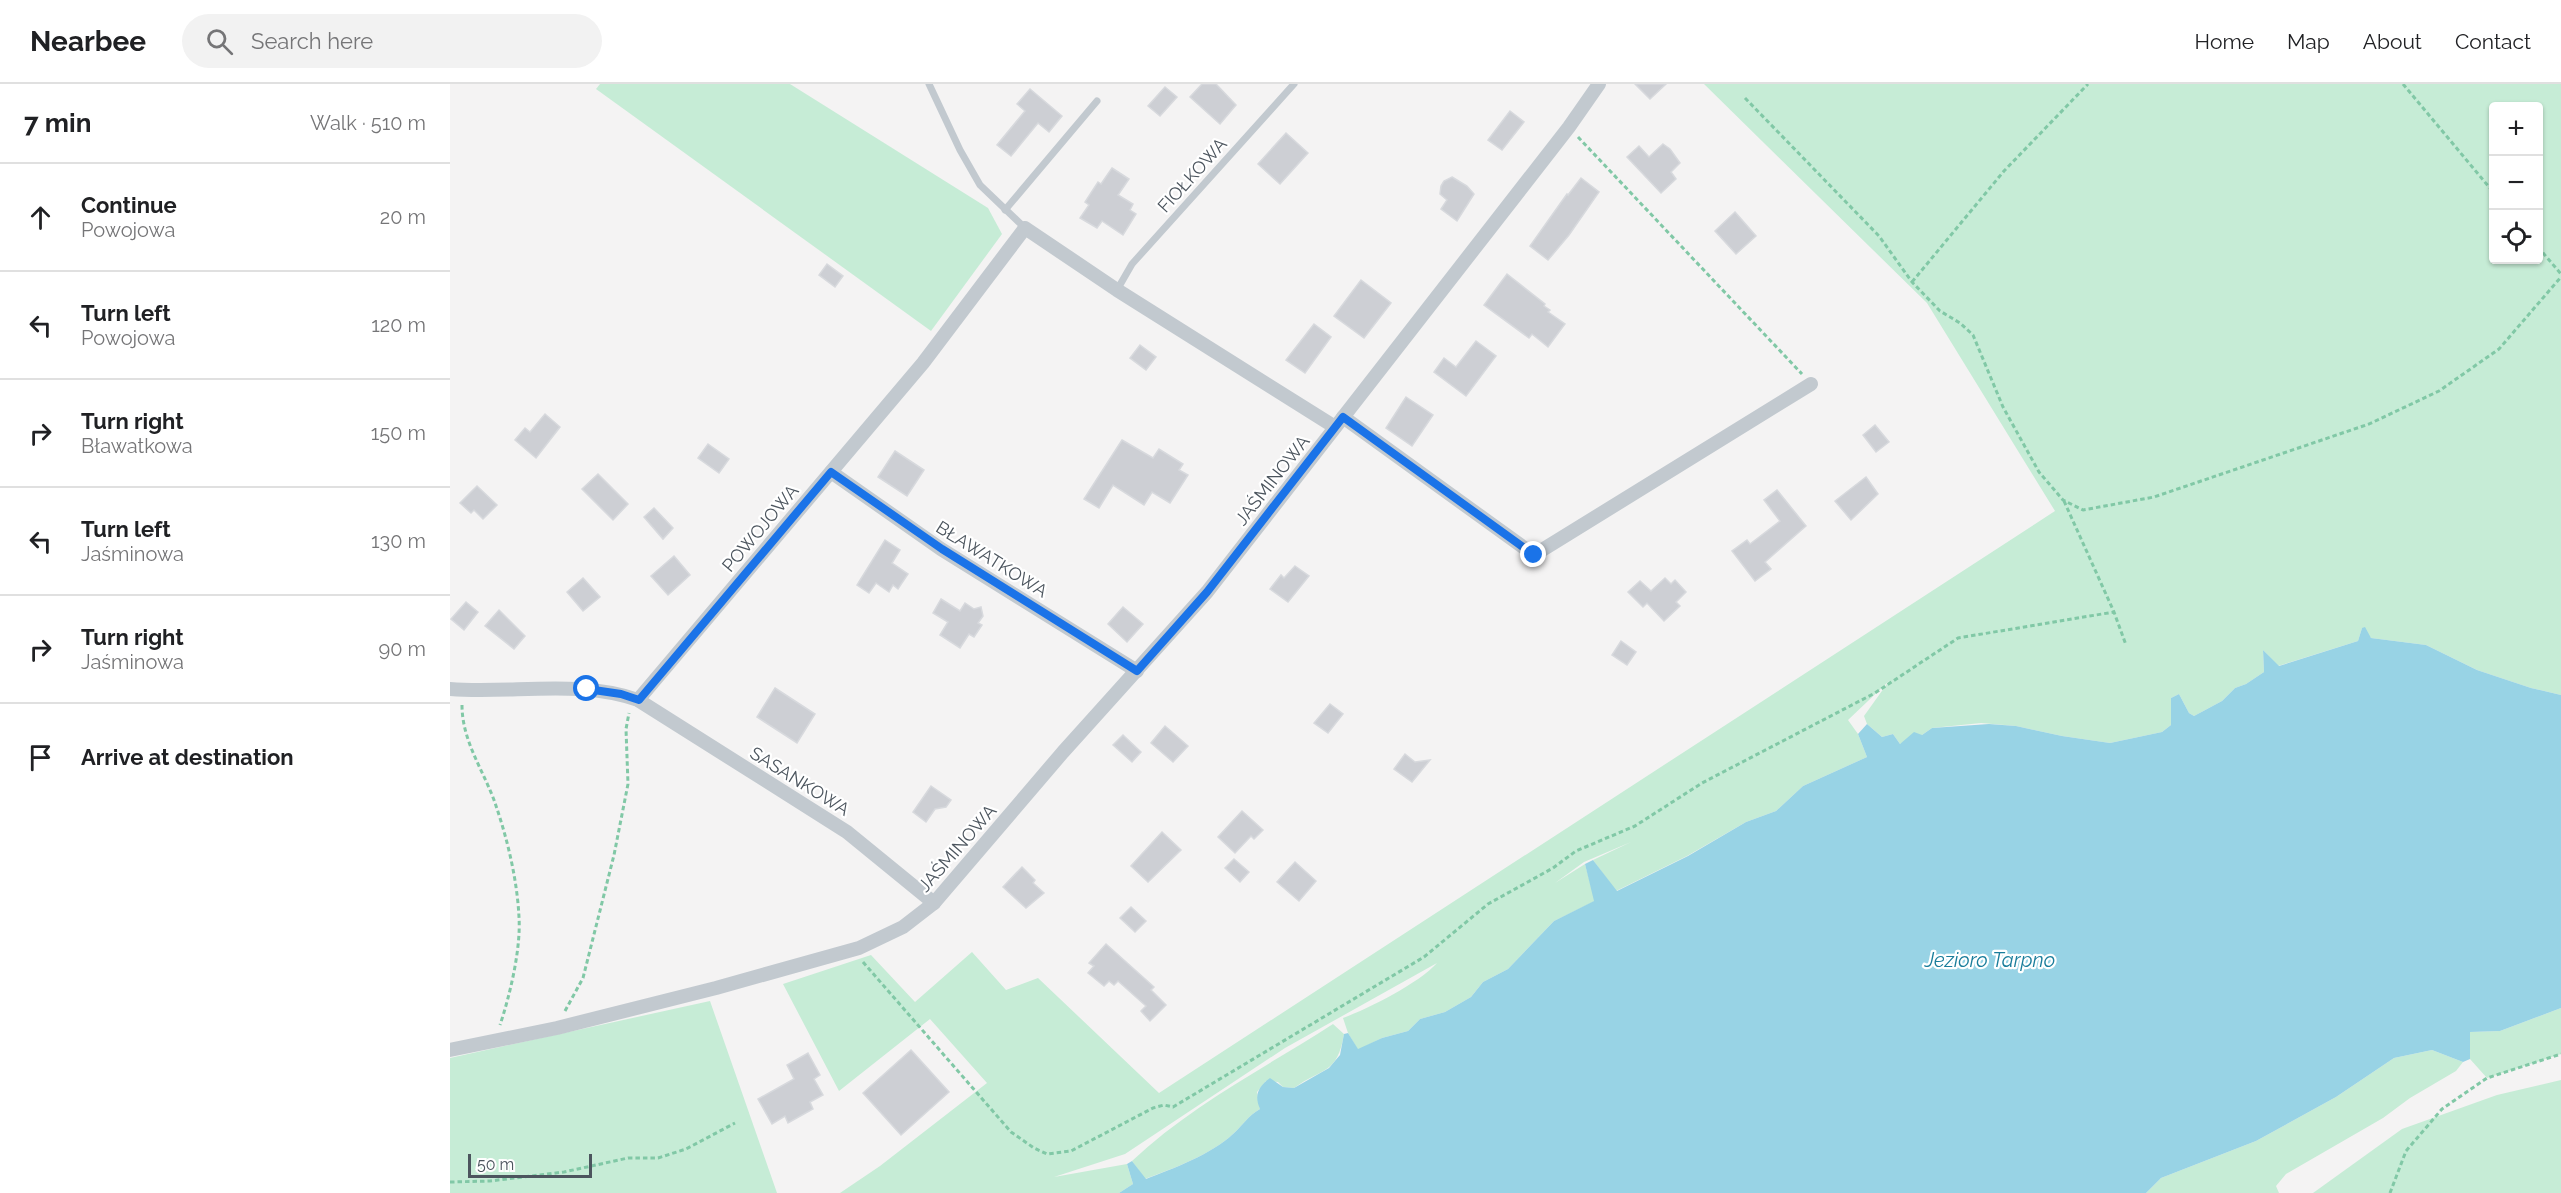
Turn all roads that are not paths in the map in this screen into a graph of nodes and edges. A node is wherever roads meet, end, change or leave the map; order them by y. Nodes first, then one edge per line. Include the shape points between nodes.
1 (929, 84) edge
2 (1294, 84) edge
3 (1599, 84) edge
4 (1097, 101) dead end
5 (1005, 210) junction
6 (1025, 228) junction
7 (1117, 290) junction
8 (1811, 384) road end
9 (1339, 422) junction
10 (831, 472) junction
11 (1137, 671) junction
12 (450, 689) edge
13 (639, 700) junction
14 (934, 903) junction
15 (450, 1050) edge

1 - 5 lane via 980,184
2 - 7 lane, FIOŁKOWA via 1132,264
3 - 9 street, JAŚMINOWA
4 - 5 lane
5 - 6 lane
6 - 7 street, JAŚMINOWA
6 - 10 street, POWOJOWA via 923,363
7 - 9 street, JAŚMINOWA
8 - 9 street, JAŚMINOWA via 1534,555
9 - 11 street, JAŚMINOWA via 1207,592
10 - 11 street, BŁAWATKOWA via 942,549
10 - 13 street, POWOJOWA
11 - 14 street, JAŚMINOWA
12 - 13 street via 587,689
13 - 14 street, SASANKOWA via 848,832
14 - 15 street, JAŚMINOWA via 903,927 859,948 556,1028

